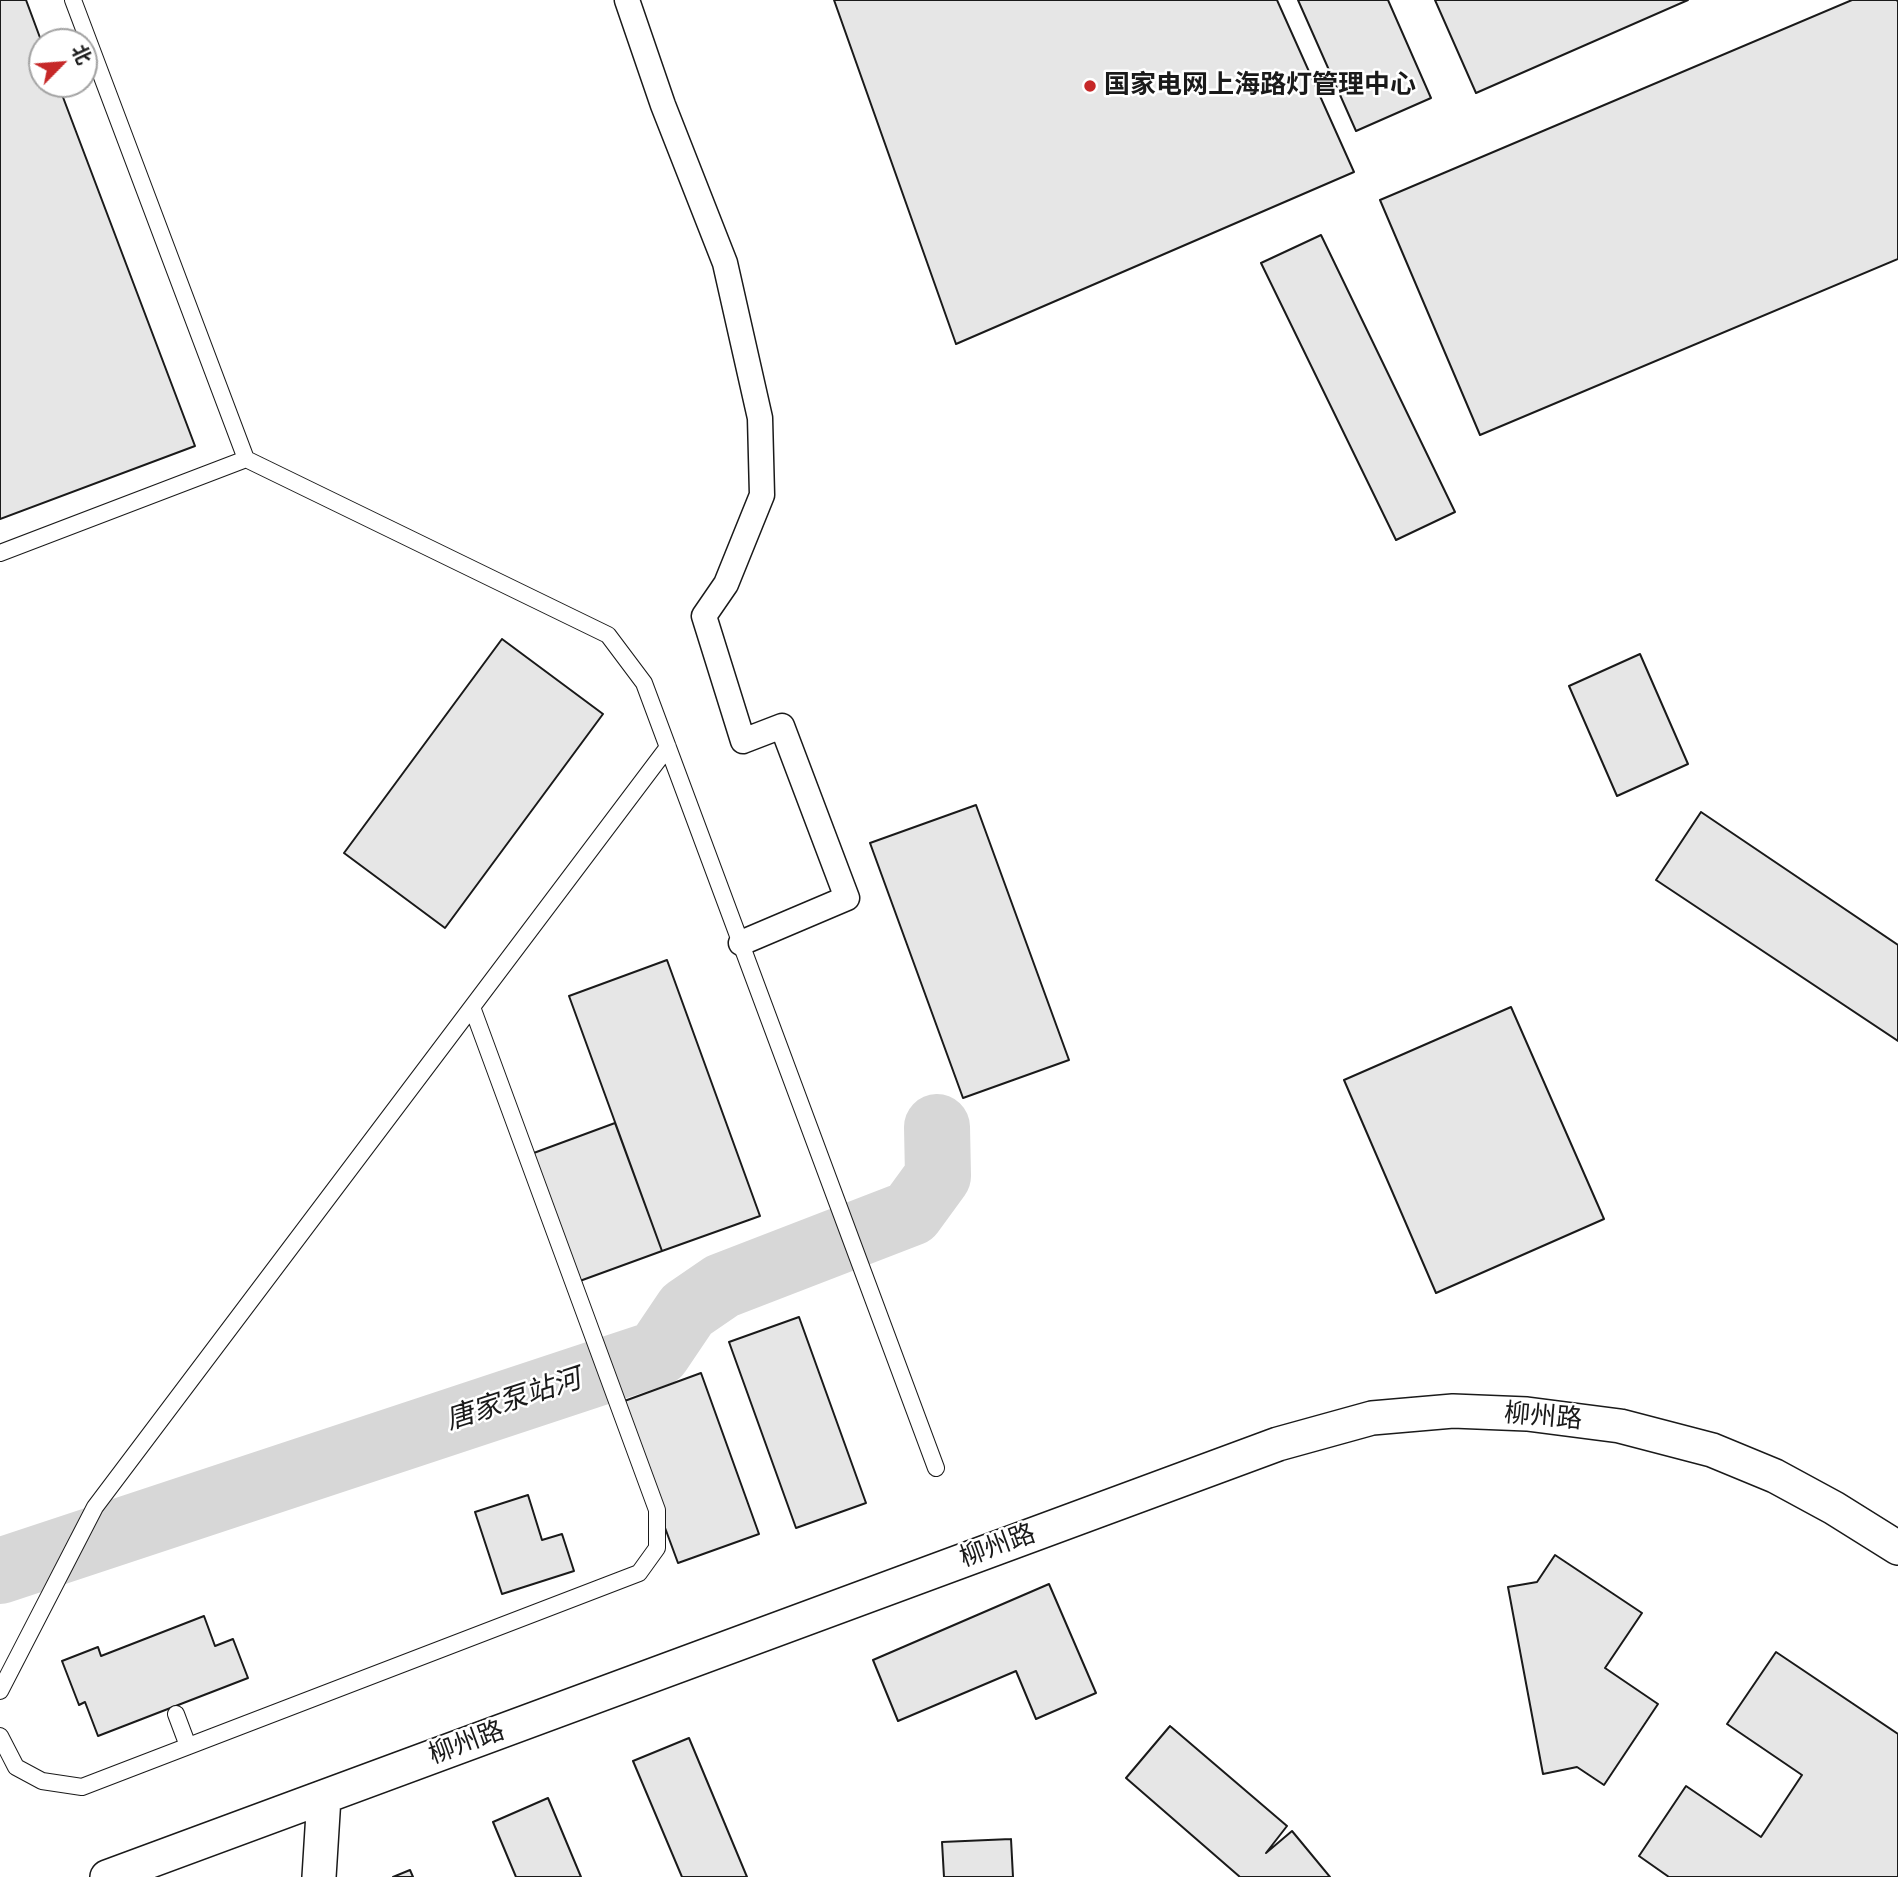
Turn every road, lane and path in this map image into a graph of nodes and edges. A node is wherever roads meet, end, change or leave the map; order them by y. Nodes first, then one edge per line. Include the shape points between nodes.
1 (73, 0) edge
2 (627, 0) edge
3 (246, 459) junction
4 (0, 553) edge
5 (667, 747) junction
6 (741, 943) junction
7 (472, 1007) junction
8 (936, 1468) dead end
9 (1898, 1548) edge
10 (535, 1593) dead end
11 (541, 1610) junction
12 (0, 1691) edge
13 (176, 1714) dead end
14 (0, 1736) edge
15 (188, 1746) junction
16 (324, 1797) junction
17 (107, 1877) edge
18 (319, 1877) edge

1 - 3 lane
2 - 6 street via 725,263 760,418 762,495 726,584 704,616 743,741 782,726 847,898
3 - 4 lane
3 - 5 lane via 608,635 644,683
5 - 6 lane
5 - 7 lane
6 - 8 lane
7 - 11 lane via 657,1510 657,1548 639,1573
7 - 12 lane via 95,1507
9 - 16 street, 柳州路 via 1775,1476 1712,1450 1620,1426 1527,1414 1453,1411 1372,1418 1265,1448
10 - 11 lane
11 - 15 lane
13 - 15 lane
14 - 15 lane via 16,1767 42,1781 82,1787
16 - 17 street, 柳州路
16 - 18 street

